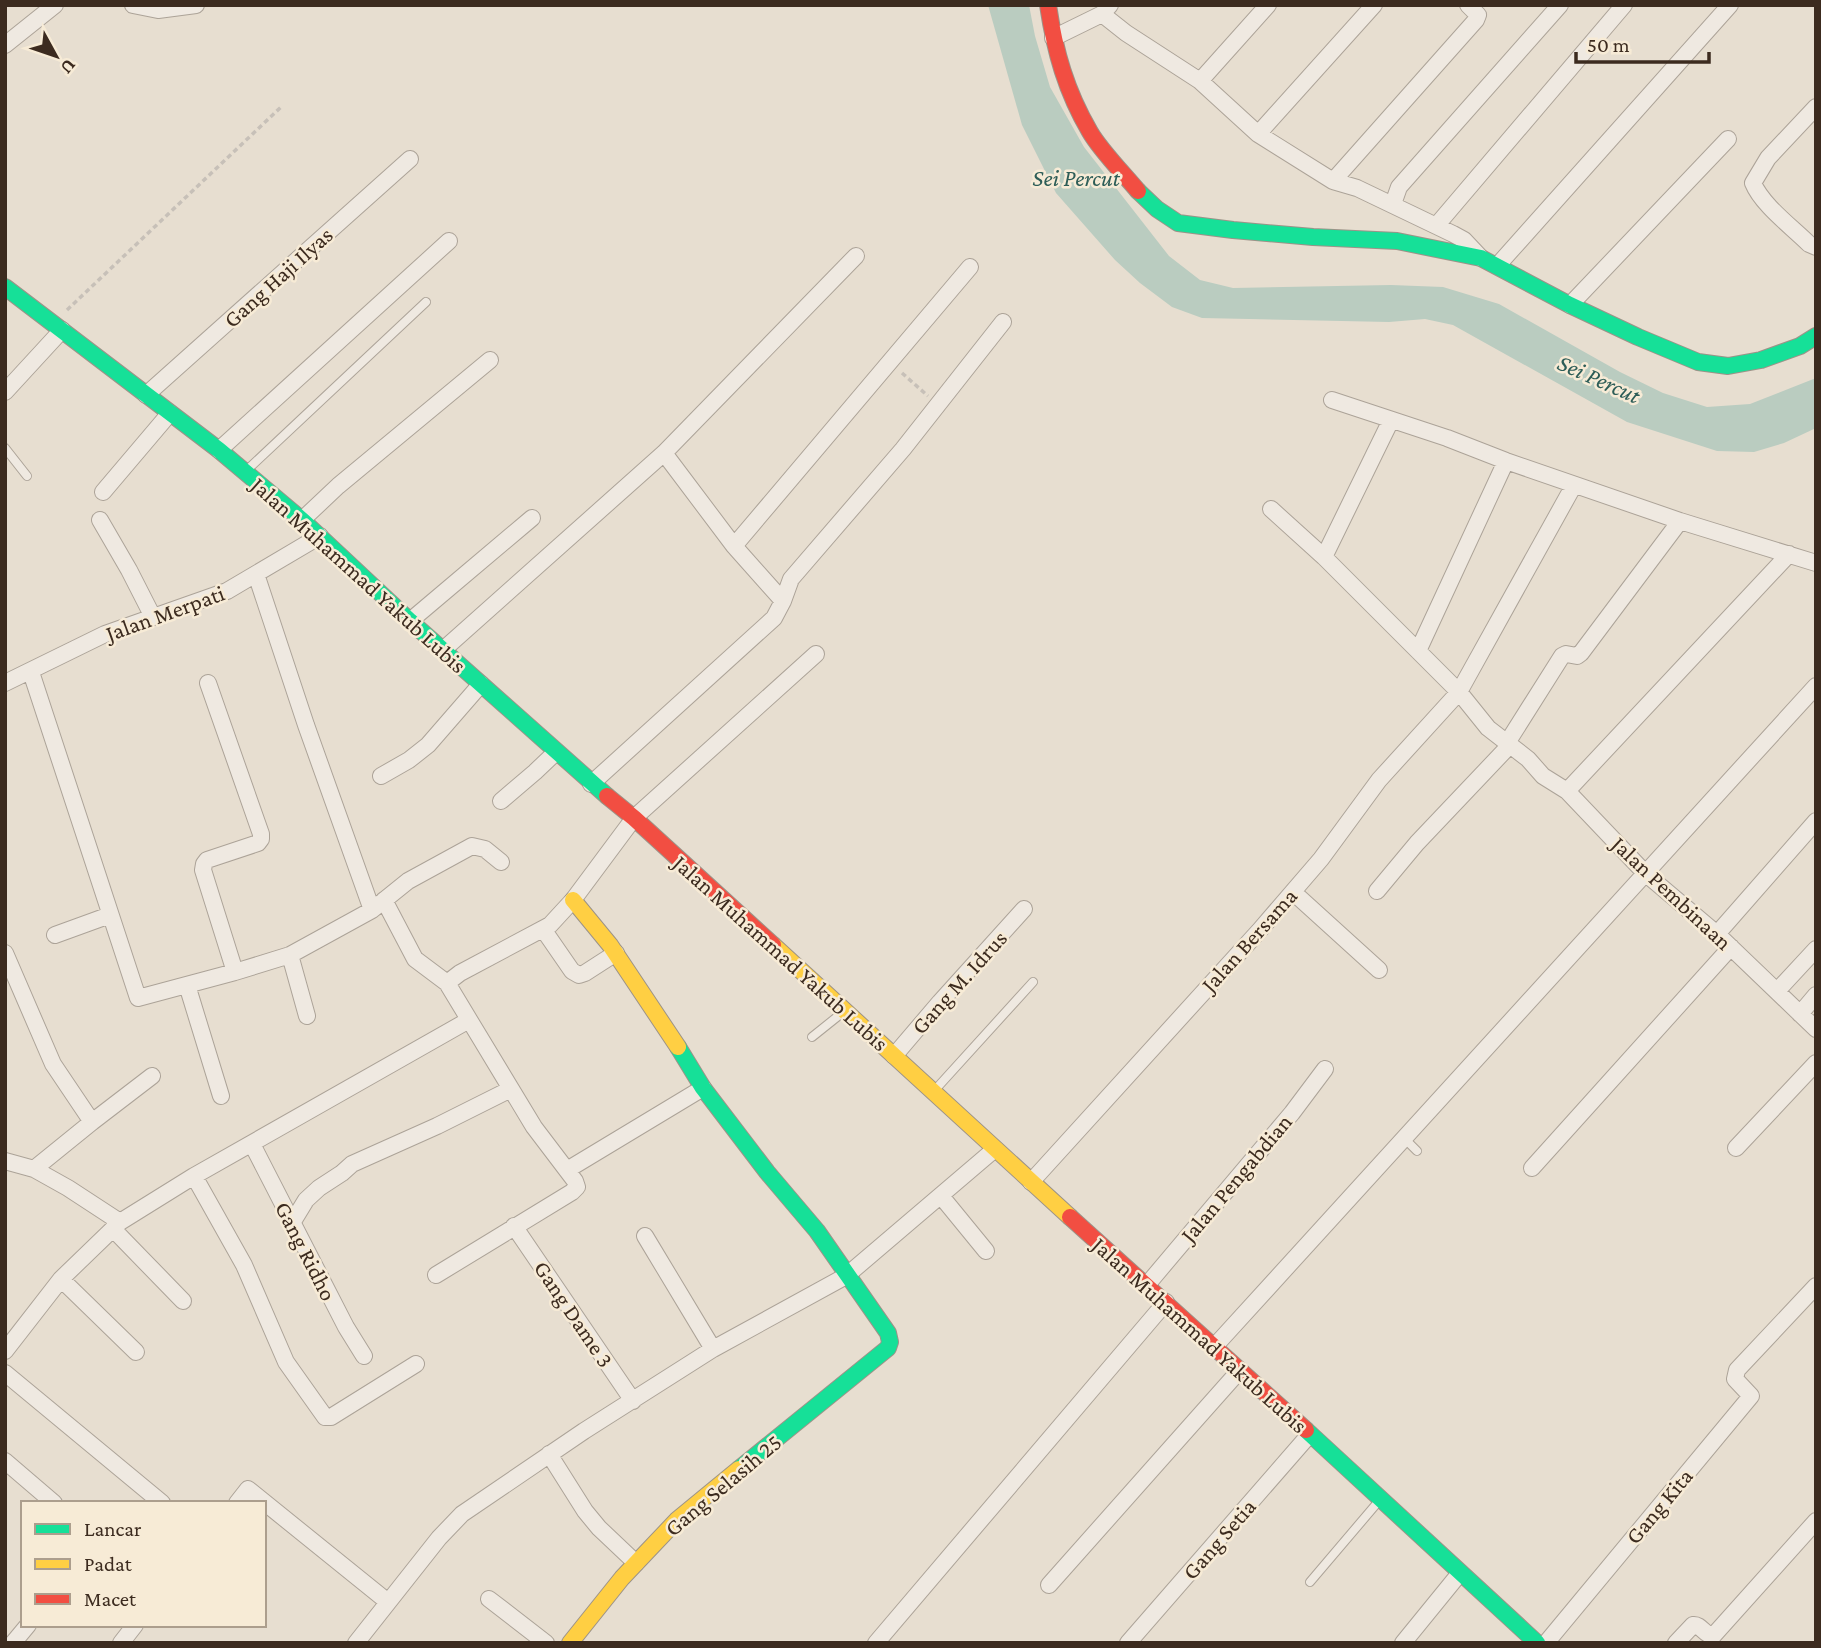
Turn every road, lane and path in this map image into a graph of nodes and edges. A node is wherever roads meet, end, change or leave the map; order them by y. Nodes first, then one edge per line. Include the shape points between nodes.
1 (55, 5) edge
2 (133, 5) edge
3 (196, 5) edge
4 (1048, 5) edge
5 (1268, 5) edge
6 (1374, 5) edge
7 (1468, 5) edge
8 (1560, 5) edge
9 (1624, 5) edge
10 (1730, 5) edge
11 (1106, 9) edge
12 (1053, 38) junction
13 (5, 45) edge
14 (1200, 81) junction
15 (281, 107) dead end
16 (1816, 107) edge
17 (1258, 134) junction
18 (1728, 139) dead end
19 (410, 159) dead end
20 (1333, 181) junction
21 (1394, 204) junction
22 (1436, 226) junction
23 (449, 241) dead end
24 (1816, 247) edge
25 (856, 256) dead end
26 (1481, 258) junction
27 (1497, 265) junction
28 (970, 267) dead end
29 (5, 287) edge
30 (426, 302) dead end
31 (1570, 305) junction
32 (68, 309) dead end
33 (1003, 322) dead end
34 (62, 330) junction
35 (1816, 335) edge
36 (490, 360) dead end
37 (890, 362) junction
38 (5, 392) edge
39 (146, 395) junction
40 (1332, 400) dead end
41 (938, 405) junction
42 (170, 413) junction
43 (1391, 420) junction
44 (5, 448) edge
45 (219, 450) junction
46 (664, 453) junction
47 (1506, 461) junction
48 (245, 472) junction
49 (27, 476) dead end
50 (1574, 485) junction
51 (103, 492) dead end
52 (1271, 509) dead end
53 (532, 519) dead end
54 (100, 520) dead end
55 (302, 520) junction
56 (1680, 522) junction
57 (320, 536) junction
58 (734, 546) junction
59 (1789, 554) junction
60 (1324, 557) junction
61 (1816, 563) edge
62 (256, 574) junction
63 (783, 601) junction
64 (153, 617) junction
65 (410, 621) junction
66 (443, 650) junction
67 (1418, 651) junction
68 (816, 654) dead end
69 (31, 672) junction
70 (5, 683) edge
71 (208, 683) dead end
72 (481, 684) junction
73 (1816, 686) edge
74 (1459, 692) junction
75 (1509, 744) junction
76 (556, 752) junction
77 (381, 776) dead end
78 (591, 784) junction
79 (1567, 791) junction
80 (501, 801) dead end
81 (634, 818) junction
82 (1816, 821) edge
83 (501, 862) dead end
84 (1646, 874) junction
85 (1377, 891) dead end
86 (1293, 892) junction
87 (573, 900) junction
88 (378, 905) junction
89 (1024, 909) dead end
90 (110, 915) junction
91 (543, 929) junction
92 (1717, 933) junction
93 (55, 935) dead end
94 (1731, 947) junction
95 (1816, 949) edge
96 (5, 953) edge
97 (616, 954) junction
98 (290, 956) junction
99 (1379, 970) dead end
100 (235, 972) junction
101 (1033, 982) dead end
102 (446, 983) junction
103 (187, 985) junction
104 (1777, 991) junction
105 (1816, 995) edge
106 (845, 1011) junction
107 (1800, 1014) junction
108 (307, 1016) dead end
109 (469, 1020) junction
110 (1816, 1029) edge
111 (812, 1037) dead end
112 (894, 1056) junction
113 (1816, 1063) edge
114 (1325, 1069) dead end
115 (152, 1076) dead end
116 (703, 1088) junction
117 (511, 1089) junction
118 (934, 1092) junction
119 (221, 1096) dead end
120 (92, 1122) junction
121 (1405, 1139) junction
122 (252, 1144) junction
123 (1736, 1148) dead end
124 (995, 1149) junction
125 (1417, 1151) dead end
126 (5, 1161) edge
127 (1532, 1168) dead end
128 (34, 1169) junction
129 (567, 1170) junction
130 (194, 1175) junction
131 (1031, 1182) junction
132 (941, 1196) junction
133 (292, 1223) junction
134 (116, 1225) junction
135 (514, 1226) junction
136 (645, 1236) dead end
137 (986, 1251) dead end
138 (436, 1275) dead end
139 (848, 1275) junction
140 (61, 1279) junction
141 (1146, 1286) junction
142 (1816, 1286) edge
143 (183, 1301) dead end
144 (1166, 1302) junction
145 (1214, 1347) junction
146 (713, 1349) junction
147 (5, 1351) edge
148 (136, 1352) dead end
149 (364, 1356) dead end
150 (416, 1364) dead end
151 (1240, 1370) junction
152 (5, 1373) edge
153 (633, 1401) junction
154 (1310, 1434) junction
155 (549, 1454) junction
156 (5, 1461) edge
157 (1380, 1499) junction
158 (52, 1501) edge
159 (160, 1501) edge
160 (239, 1501) edge
161 (263, 1501) edge
162 (266, 1504) edge
163 (1816, 1521) edge
164 (636, 1563) junction
165 (1460, 1573) junction
166 (1310, 1582) dead end
167 (1049, 1586) dead end
168 (489, 1599) dead end
169 (388, 1602) junction
170 (25, 1627) edge
171 (133, 1627) edge
172 (5, 1639) edge
173 (12, 1643) edge
174 (121, 1643) edge
175 (356, 1643) edge
176 (546, 1643) edge
177 (570, 1643) edge
178 (876, 1643) edge
179 (1128, 1643) edge
180 (1402, 1643) edge
181 (1536, 1643) edge
182 (1546, 1643) edge
183 (1676, 1643) edge

1 - 13 street
2 - 3 street via 158,10
4 - 12 main road
5 - 14 street
6 - 17 street
7 - 20 street via 1478,15 1476,20
8 - 21 street via 1399,187
9 - 22 street
10 - 27 street
11 - 12 street
11 - 14 street via 1126,33
12 - 26 main road via 1063,76 1091,134 1141,194 1178,223 1396,241
14 - 17 street
15 - 32 path
16 - 24 street via 1768,158 1753,183 1772,208
17 - 20 street
18 - 31 street
19 - 39 street, Gang Haji Ilyas
20 - 21 street
21 - 22 street
22 - 26 street via 1464,240
23 - 45 street
25 - 46 street
26 - 27 main road
27 - 31 main road
28 - 37 street
29 - 34 main road, Jalan Muhammad Yakub Lubis
30 - 48 lane
31 - 35 main road via 1698,362 1718,365 1761,360
33 - 41 street
34 - 38 street
34 - 39 main road, Jalan Muhammad Yakub Lubis
36 - 55 street
37 - 41 path
37 - 58 street
39 - 42 main road, Jalan Muhammad Yakub Lubis
40 - 43 street
41 - 63 street via 791,579
42 - 45 main road, Jalan Muhammad Yakub Lubis
42 - 51 street
43 - 47 street
43 - 60 street
44 - 49 lane
45 - 48 main road, Jalan Muhammad Yakub Lubis
46 - 58 street
46 - 66 street
47 - 50 street
47 - 67 street
48 - 55 main road, Jalan Muhammad Yakub Lubis
50 - 56 street
50 - 74 street, Jalan Bersama
52 - 60 street, Jalan Pembinaan
53 - 65 street
54 - 64 street
55 - 57 main road, Jalan Muhammad Yakub Lubis
56 - 59 street
56 - 75 street via 1581,653 1562,656
57 - 62 street, Jalan Merpati
57 - 65 main road, Jalan Muhammad Yakub Lubis
58 - 63 street
59 - 61 street
59 - 79 street
60 - 67 street, Jalan Pembinaan
62 - 64 street, Jalan Merpati via 227,592
62 - 88 street via 306,725
63 - 78 street via 774,618
64 - 69 street, Jalan Merpati via 105,634
65 - 66 main road, Jalan Muhammad Yakub Lubis
66 - 72 main road, Jalan Muhammad Yakub Lubis
67 - 74 street, Jalan Pembinaan
68 - 81 street
69 - 70 street, Jalan Merpati
69 - 90 street
71 - 100 street via 261,834 258,843 204,864
72 - 76 main road, Jalan Muhammad Yakub Lubis
72 - 77 street via 428,745
73 - 84 street
74 - 75 street, Jalan Pembinaan via 1488,728
74 - 86 street, Jalan Bersama via 1379,780
75 - 79 street, Jalan Pembinaan
75 - 85 street
76 - 78 main road, Jalan Muhammad Yakub Lubis
76 - 80 street
78 - 81 main road, Jalan Muhammad Yakub Lubis
79 - 84 street, Jalan Pembinaan
81 - 87 street
81 - 106 main road, Jalan Muhammad Yakub Lubis
82 - 92 street
83 - 88 street via 485,849 472,846 408,881
84 - 92 street, Jalan Pembinaan
84 - 121 street
86 - 99 street
86 - 131 street, Jalan Bersama
87 - 91 street
87 - 97 main road
88 - 98 street
88 - 102 street via 415,959
89 - 112 street, Gang M. Idrus
90 - 93 street
90 - 103 street via 138,998
91 - 97 street via 579,975
91 - 102 street
92 - 94 street, Jalan Pembinaan
94 - 104 street, Jalan Pembinaan
94 - 127 street
95 - 104 street
96 - 120 street via 53,1064
97 - 116 main road
98 - 100 street
98 - 108 street
100 - 103 street
101 - 118 lane
102 - 109 street
103 - 119 street
104 - 107 street, Jalan Pembinaan
105 - 107 street
106 - 111 lane
106 - 112 main road, Jalan Muhammad Yakub Lubis
107 - 110 street, Jalan Pembinaan
109 - 117 street
109 - 122 street
112 - 118 main road, Jalan Muhammad Yakub Lubis
113 - 123 street
114 - 141 street, Jalan Pengabdian
115 - 120 street
116 - 129 street
116 - 139 main road
117 - 129 street
117 - 133 street via 352,1164 306,1200
118 - 124 main road, Jalan Muhammad Yakub Lubis
120 - 128 street
121 - 125 lane
121 - 145 street
122 - 130 street
122 - 133 street, Gang Ridho
124 - 131 main road, Jalan Muhammad Yakub Lubis
124 - 132 street
126 - 128 street
128 - 134 street via 78,1194
129 - 135 street via 577,1187
130 - 134 street
130 - 150 street via 244,1265 286,1362 325,1417
131 - 141 main road, Jalan Muhammad Yakub Lubis
132 - 137 street
132 - 139 street
133 - 149 street, Gang Ridho
134 - 140 street
134 - 143 street
135 - 138 street
135 - 153 street, Gang Dame 3
136 - 146 street
139 - 146 street
139 - 164 main road, Gang Selasih 25 via 888,1333 888,1348 677,1520
140 - 147 street
140 - 148 street
141 - 144 main road, Jalan Muhammad Yakub Lubis
142 - 182 street, Gang Kita via 1737,1370 1735,1379 1751,1396
144 - 145 main road, Jalan Muhammad Yakub Lubis
144 - 178 street
145 - 151 main road, Jalan Muhammad Yakub Lubis
146 - 153 street
151 - 154 main road, Jalan Muhammad Yakub Lubis
151 - 167 street
152 - 159 street
153 - 155 street
154 - 157 main road, Jalan Muhammad Yakub Lubis
154 - 179 street, Gang Setia
155 - 164 street via 585,1511
155 - 169 street via 463,1514
156 - 158 street
157 - 165 main road, Jalan Muhammad Yakub Lubis
157 - 166 lane
160 - 161 street via 248,1489
162 - 169 street
163 - 183 street via 1713,1636 1695,1624
164 - 177 main road, Gang Selasih 25
165 - 180 street
165 - 181 main road, Jalan Muhammad Yakub Lubis
168 - 176 street
169 - 175 street
170 - 173 street
171 - 174 street
172 - 173 street

